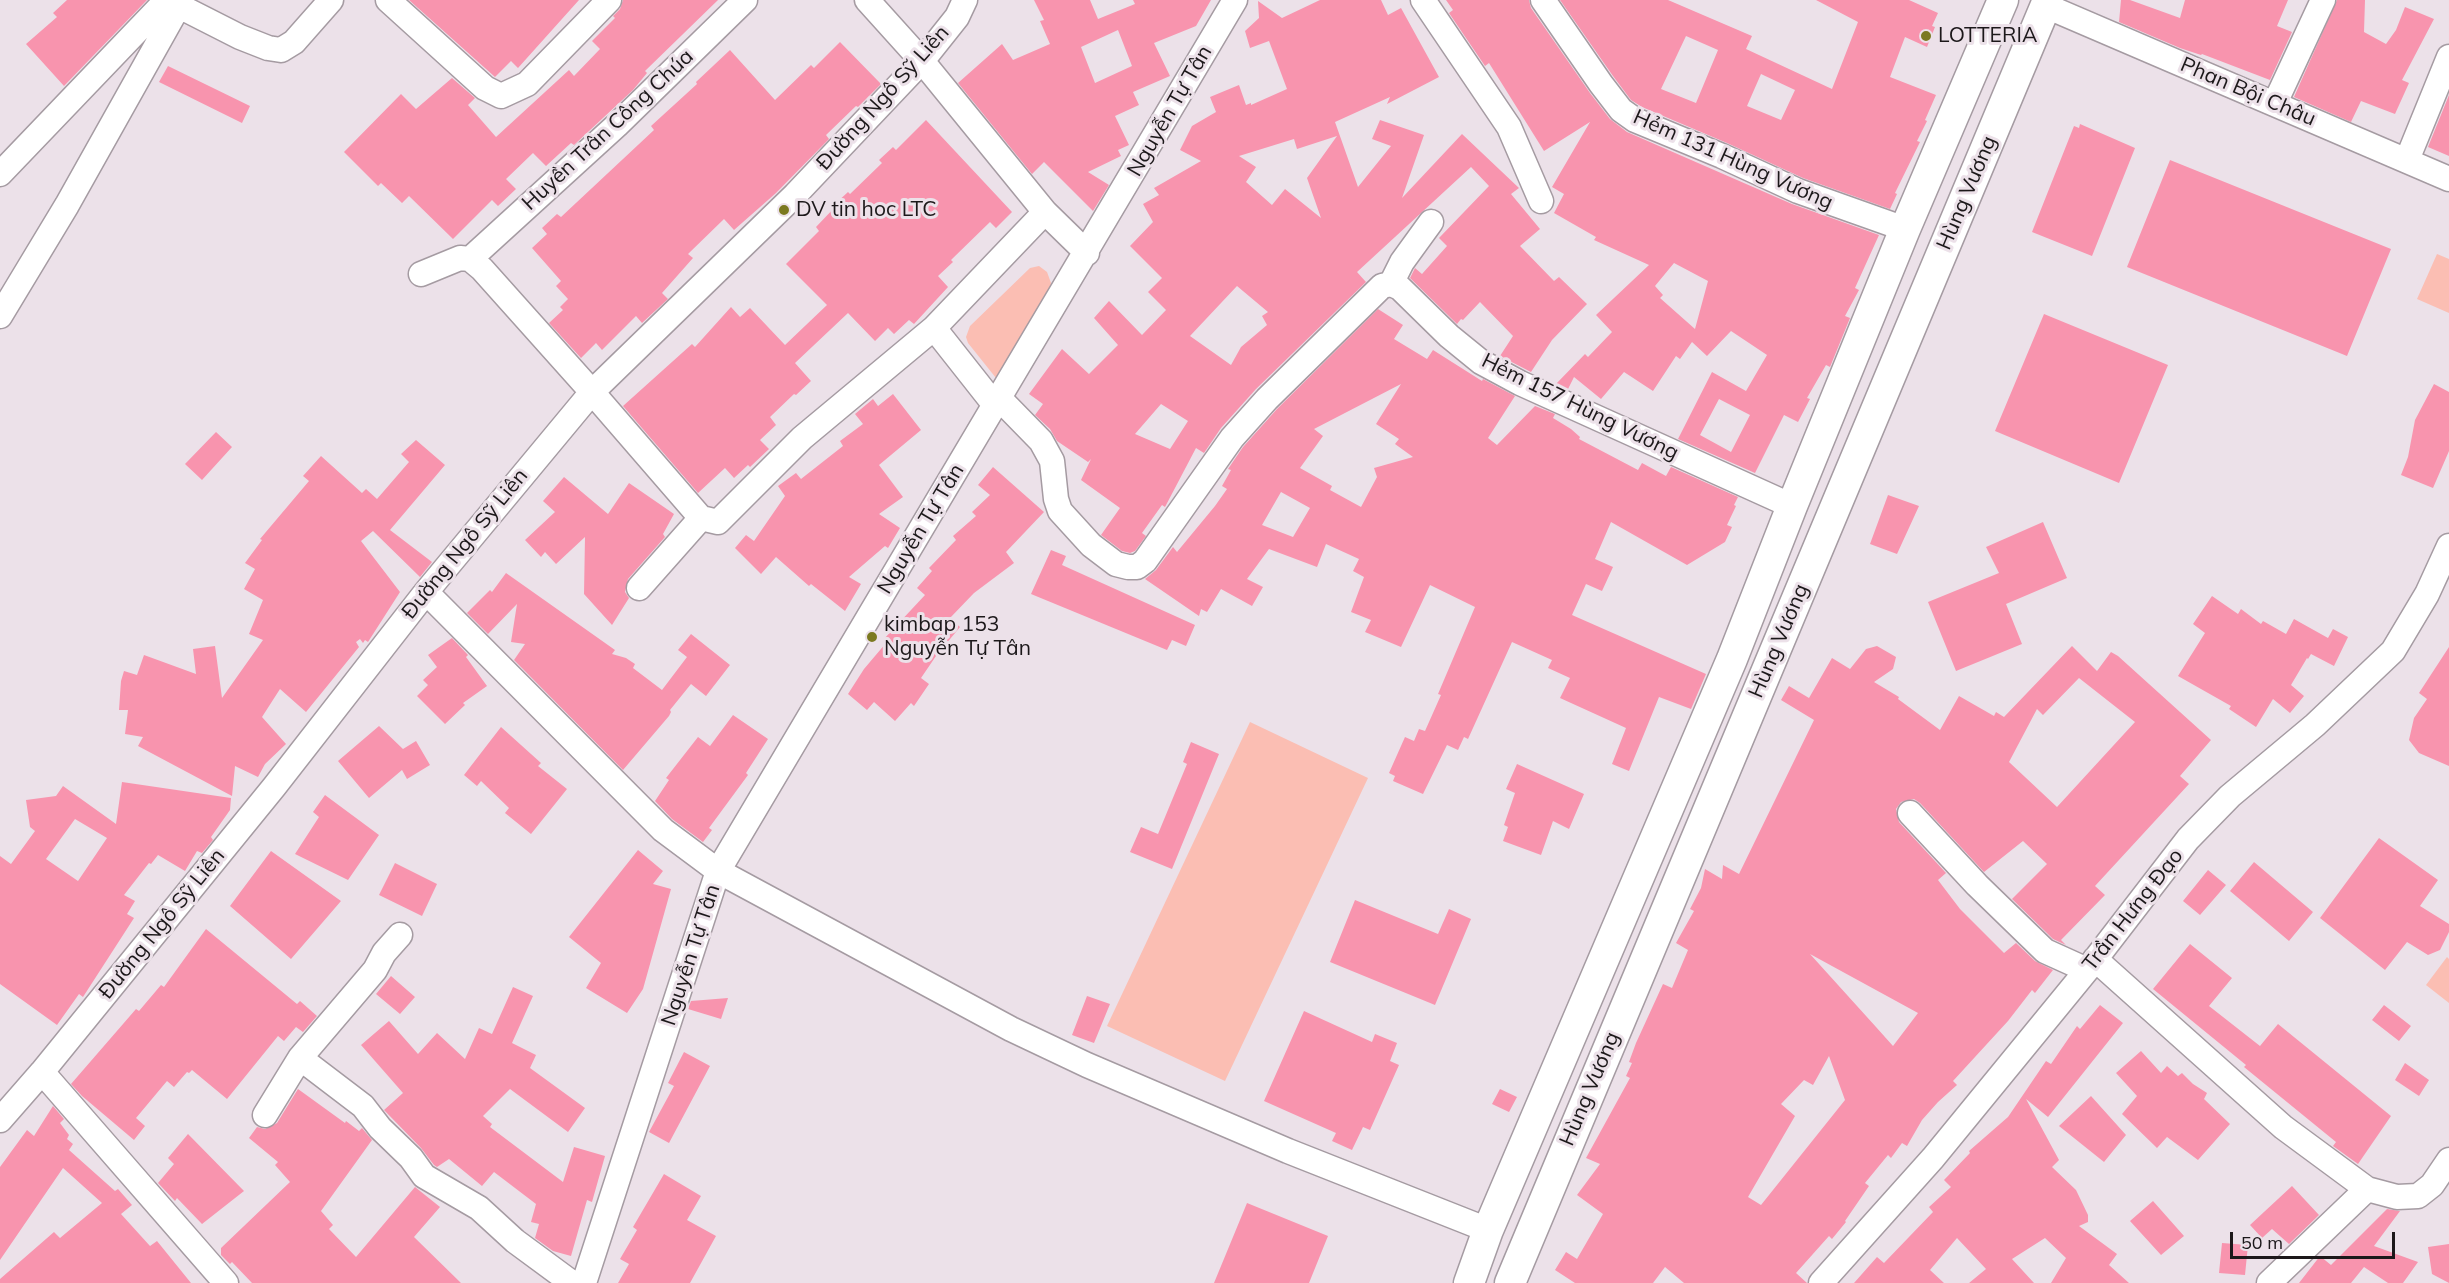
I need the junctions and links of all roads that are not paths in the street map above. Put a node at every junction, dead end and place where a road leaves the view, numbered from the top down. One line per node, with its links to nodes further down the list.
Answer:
1 (331, 0): 12 (street)
2 (388, 0): 3 (street)
3 (609, 0)
4 (745, 0): 25 (street, Huyền Trân Công Chúa)
5 (867, 0): 15 (street)
6 (965, 0): 15 (street, Đường Ngô Sỹ Liên)
7 (1235, 0): 24 (street, Nguyễn Tự Tân)
8 (1423, 0): 20 (street)
9 (1543, 0): 23 (street, Hẻm 131 Hùng Vương)
10 (2003, 0): 23 (main road, Hùng Vương)
11 (2323, 0): 16 (street)
12 (179, 2): 17 (street); 28 (street)
13 (2042, 2): 16 (street, Phan Bội Châu); 36 (main road, Hùng Vương)
14 (2449, 57): 18 (street)
15 (922, 61): 21 (street); 30 (street, Đường Ngô Sỹ Liên)
16 (2275, 103): 18 (street, Phan Bội Châu)
17 (5, 159)
18 (2407, 160): 19 (street, Phan Bội Châu)
19 (2449, 179)
20 (1541, 201)
21 (1045, 212): 24 (street); 29 (street)
22 (1431, 222): 27 (street)
23 (1905, 229): 32 (main road, Hùng Vương)
24 (1087, 252): 31 (street, Nguyễn Tự Tân)
25 (470, 259): 26 (street); 30 (street)
26 (421, 274)
27 (1391, 284): 31 (street); 32 (street, Hẻm 157 Hùng Vương)
28 (0, 316)
29 (933, 328): 31 (street); 33 (street)
30 (592, 392): 33 (street); 38 (street, Đường Ngô Sỹ Liên)
31 (996, 401): 40 (street, Nguyễn Tự Tân)
32 (1792, 506): 34 (main road, Hùng Vương)
33 (701, 519): 37 (street)
34 (1780, 542): 36 (main road); 49 (main road, Hùng Vương)
35 (2449, 546): 42 (street, Trần Hưng Đạo)
36 (1814, 557): 54 (main road, Hùng Vương)
37 (639, 588)
38 (426, 592): 40 (street); 44 (street, Đường Ngô Sỹ Liên)
39 (1910, 813): 42 (street)
40 (718, 871): 49 (street); 52 (street, Nguyễn Tự Tân)
41 (400, 935): 43 (street)
42 (2091, 964): 48 (street); 55 (street, Trần Hưng Đạo)
43 (300, 1058): 45 (street); 51 (street)
44 (42, 1072): 46 (street, Đường Ngô Sỹ Liên); 50 (street)
45 (265, 1115)
46 (0, 1120)
47 (2449, 1160): 48 (street)
48 (2367, 1189): 56 (street)
49 (1488, 1230): 53 (main road, Hùng Vương)
50 (226, 1283)
51 (572, 1283)
52 (584, 1283)
53 (1469, 1283)
54 (1510, 1283)
55 (1821, 1283)
56 (2269, 1283)

